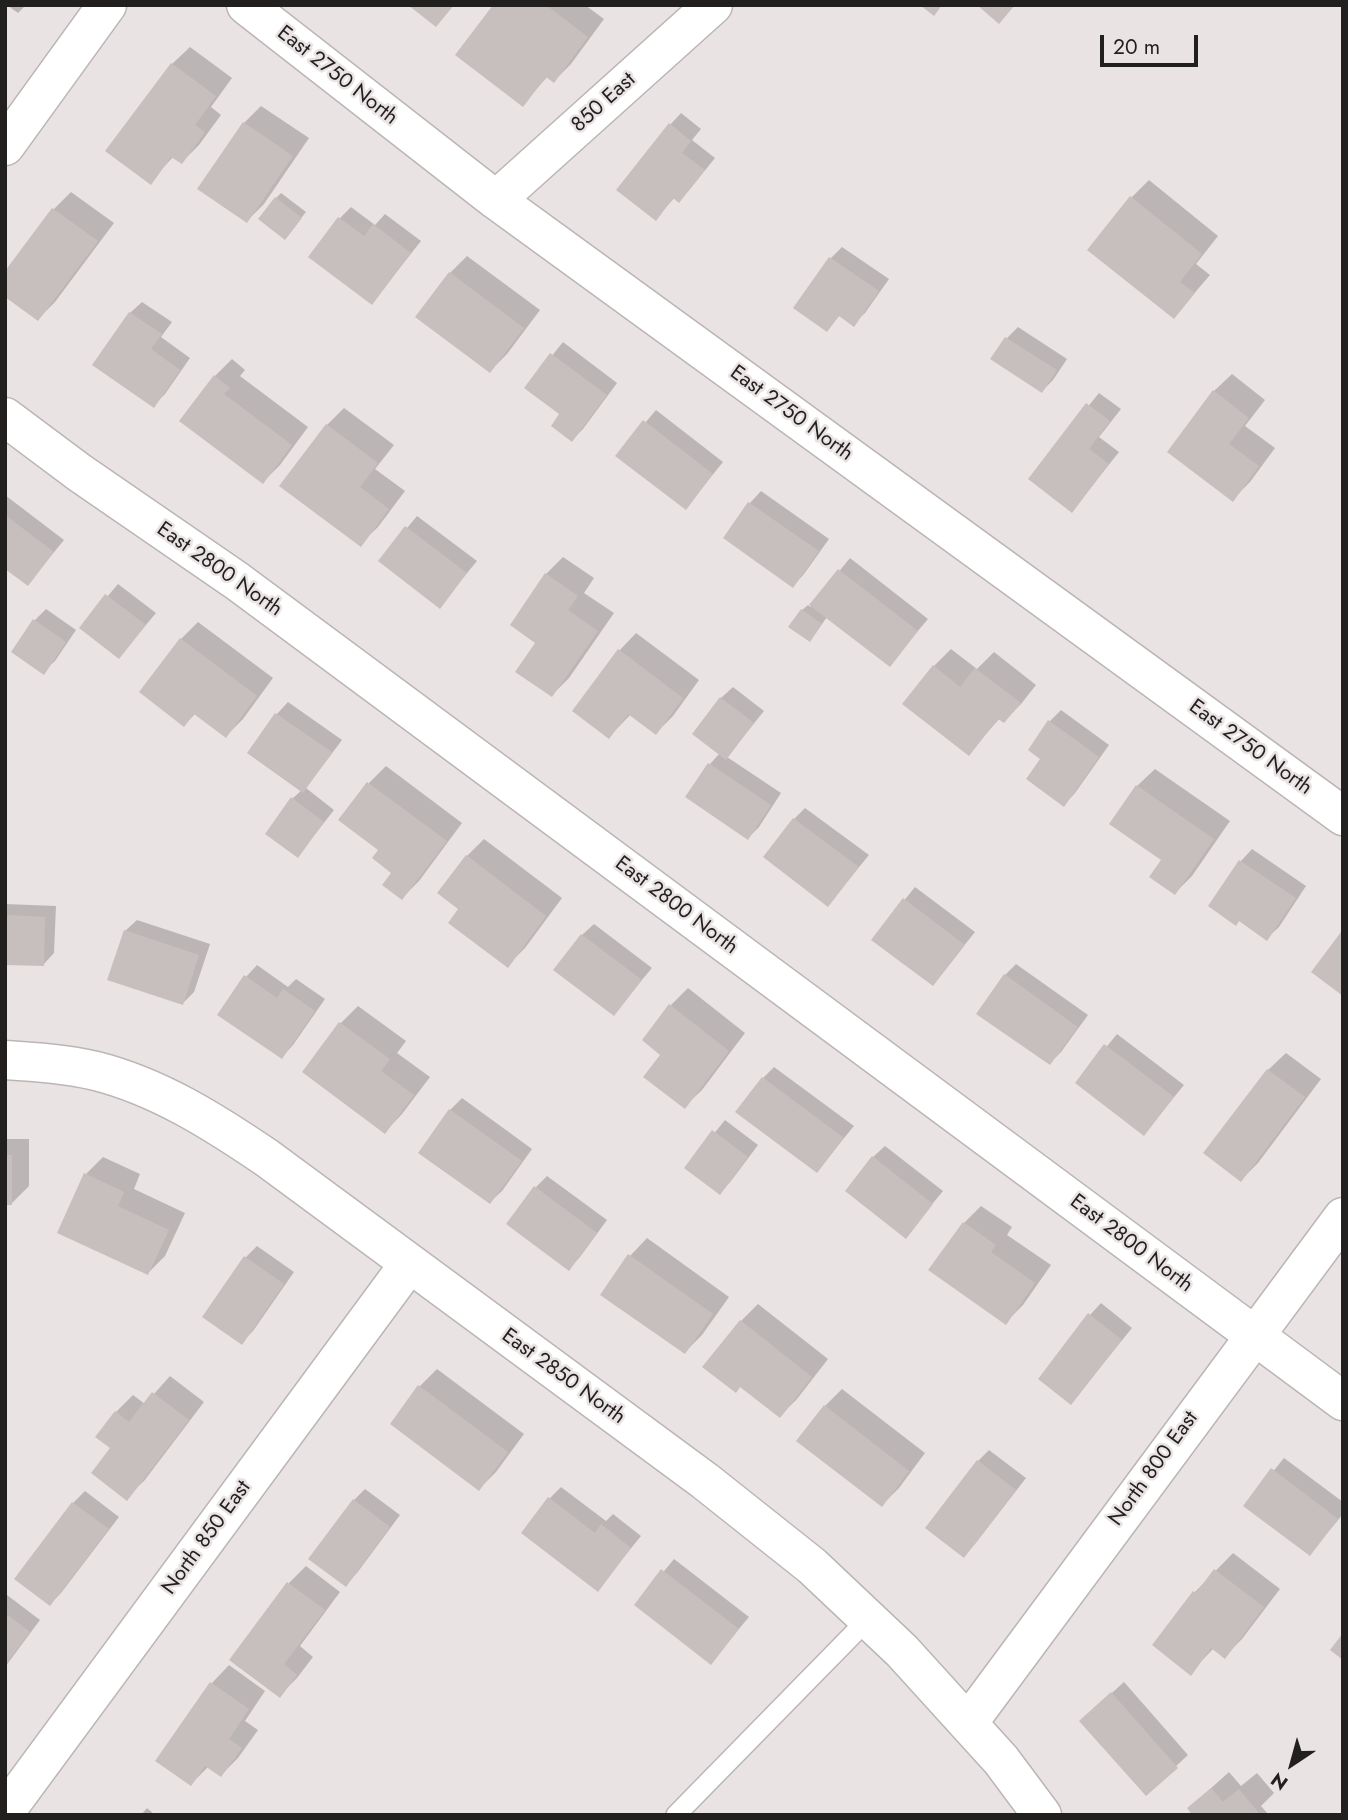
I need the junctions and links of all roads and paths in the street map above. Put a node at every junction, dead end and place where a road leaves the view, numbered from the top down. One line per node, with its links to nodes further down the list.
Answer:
1 (107, 5): 4 (street)
2 (246, 5): 5 (street, East 2750 North)
3 (713, 5): 5 (street, 850 East)
4 (5, 146)
5 (496, 200): 7 (street, East 2750 North)
6 (5, 417): 11 (street, East 2800 North)
7 (1343, 816)
8 (5, 1060): 10 (street, East 2850 North)
9 (1343, 1217): 11 (street, North 800 East)
10 (410, 1264): 13 (street, East 2850 North); 15 (street, North 850 East)
11 (1254, 1335): 12 (street, East 2800 North); 14 (street, North 800 East)
12 (1343, 1401)
13 (869, 1618): 14 (street, East 2850 North); 16 (lane)
14 (968, 1723): 17 (street, East 2850 North)
15 (5, 1812)
16 (676, 1815)
17 (1042, 1815)

